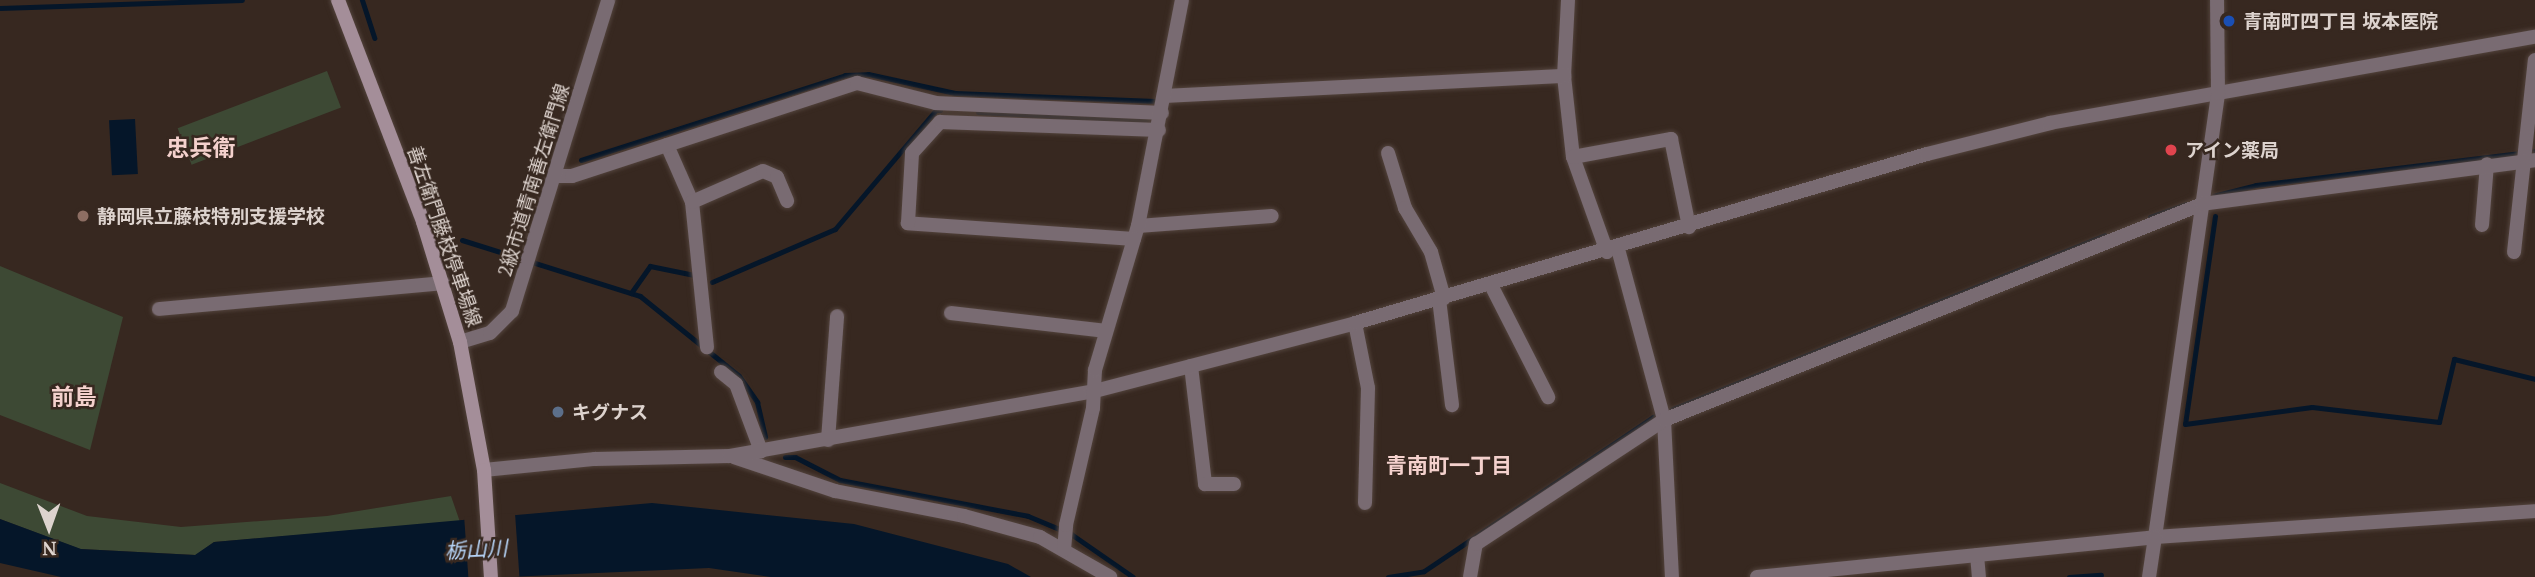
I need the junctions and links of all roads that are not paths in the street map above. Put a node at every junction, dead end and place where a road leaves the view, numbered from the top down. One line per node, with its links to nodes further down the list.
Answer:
1 (608, 0): 18 (street, 2級市道青南善左衛門線)
2 (1182, 0): 10 (street)
3 (1568, 0): 8 (street)
4 (2217, 0): 9 (street)
5 (339, 3): 28 (main road, 善左衛門藤枝停車場線)
6 (2535, 37): 9 (street)
7 (2535, 60): 16 (street)
8 (1564, 76): 10 (street); 15 (street)
9 (2218, 93): 21 (street); 24 (street)
10 (1166, 96): 11 (street)
11 (1162, 113): 12 (street); 13 (street)
12 (1159, 130): 25 (street); 25 (street)
13 (667, 145): 18 (street); 20 (street)
14 (1388, 153): 30 (street)
15 (1573, 157): 24 (street); 26 (street)
16 (2529, 159): 17 (street); 27 (street)
17 (2487, 164): 21 (street); 23 (street)
18 (555, 176): 36 (street, 2級市道青南善左衛門線)
19 (787, 201): 20 (street)
20 (691, 202): 37 (street)
21 (2202, 204): 43 (street); 51 (street)
22 (1272, 216): 25 (street)
23 (2482, 225)
24 (1689, 227): 26 (street)
25 (1136, 233): 35 (street)
26 (1613, 250): 29 (street); 43 (street)
27 (2514, 252)
28 (443, 282): 31 (street); 36 (main road, 善左衛門藤枝停車場線)
29 (1491, 285): 30 (street); 41 (street)
30 (1442, 299): 34 (street); 42 (street)
31 (159, 309)
32 (951, 313): 35 (street)
33 (837, 316): 44 (street)
34 (1355, 323): 38 (street); 49 (street)
35 (1107, 331): 40 (street)
36 (460, 342): 47 (main road, 善左衛門藤枝停車場線)
37 (707, 347)
38 (1191, 366): 40 (street); 48 (street)
39 (721, 372): 45 (street)
40 (1091, 392): 44 (street); 52 (street)
41 (1548, 397)
42 (1452, 405)
43 (1664, 420): 56 (street); 57 (street)
44 (828, 440): 45 (street)
45 (761, 451): 46 (street)
46 (730, 456): 47 (street); 52 (street)
47 (484, 470): 54 (main road, 善左衛門藤枝停車場線)
48 (1234, 484)
49 (1365, 503)
50 (2535, 511): 51 (street)
51 (2155, 537): 53 (street); 60 (street)
52 (1064, 550): 55 (street)
53 (1977, 555): 58 (street); 59 (street)
54 (491, 577)
55 (1110, 577)
56 (1470, 577)
57 (1672, 577)
58 (1757, 577)
59 (1979, 577)
60 (2149, 577)

